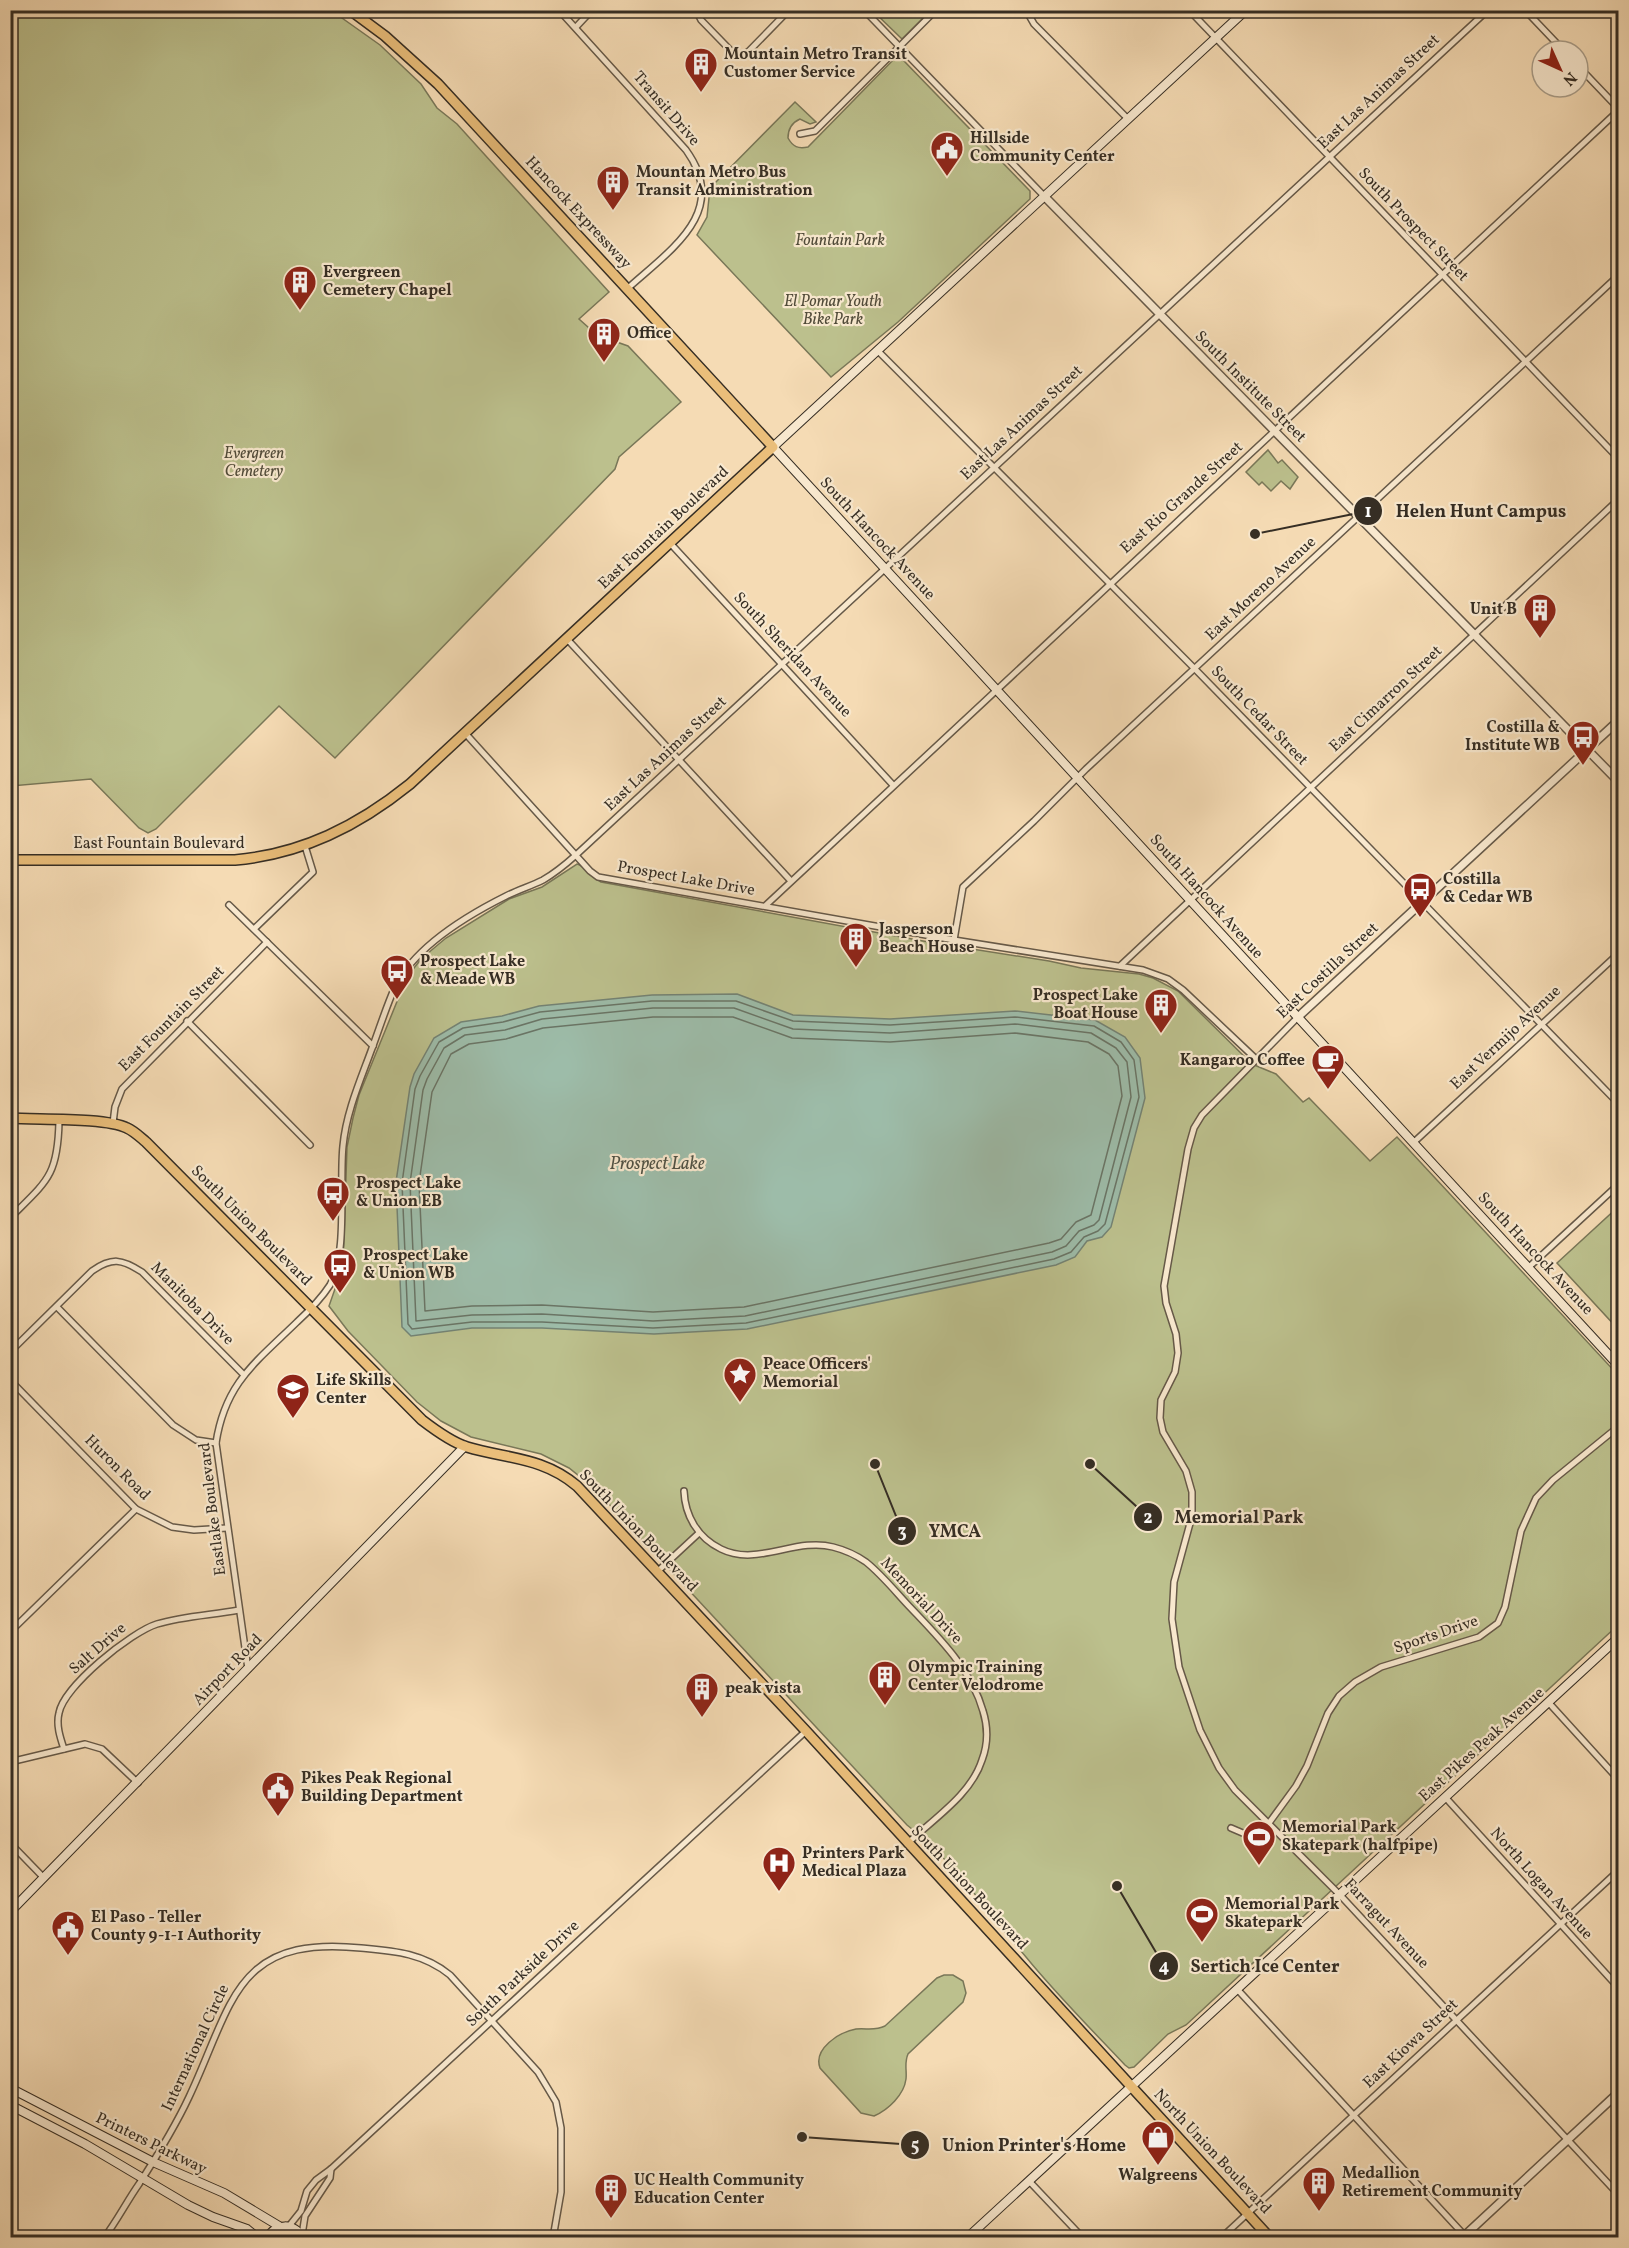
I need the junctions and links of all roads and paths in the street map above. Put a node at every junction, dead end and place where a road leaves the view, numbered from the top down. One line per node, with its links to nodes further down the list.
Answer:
1 (350, 10): 25 (main road, Hancock Expressway)
2 (559, 10): 13 (street, Transit Drive)
3 (592, 10): 13 (street)
4 (696, 10): 5 (street)
5 (789, 10)
6 (864, 10): 16 (street, South Institute Street)
7 (936, 10): 16 (street)
8 (1026, 10): 19 (street)
9 (1189, 10): 14 (street, South Prospect Street)
10 (1246, 10): 14 (main road, East Fountain Boulevard)
11 (1488, 10): 21 (street, East Las Animas Street)
12 (1525, 10): 15 (street)
13 (576, 27): 25 (street, Transit Drive)
14 (1216, 38): 19 (main road, East Fountain Boulevard); 21 (street, South Prospect Street)
15 (1553, 39)
16 (900, 47): 20 (street); 22 (street, South Institute Street)
17 (1590, 79): 18 (street)
18 (1618, 109): 23 (street, East Rio Grande Street)
19 (1128, 119): 22 (main road, East Fountain Boulevard)
20 (800, 134)
21 (1329, 157): 23 (street, South Prospect Street); 26 (street, East Las Animas Street)
22 (1045, 197): 26 (street, South Institute Street); 27 (main road, East Fountain Boulevard)
23 (1443, 276): 28 (street, South Prospect Street); 29 (street, East Rio Grande Street)
24 (1618, 276): 28 (street, East Moreno Avenue)
25 (627, 289): 30 (main road, Hancock Expressway)
26 (1159, 314): 29 (street, South Institute Street); 32 (street, East Las Animas Street)
27 (878, 350): 30 (main road, East Fountain Boulevard); 32 (street, South Cedar Street)
28 (1526, 362): 31 (street, South Prospect Street); 34 (street, East Moreno Avenue)
29 (1275, 432): 34 (street, South Institute Street); 37 (street, East Rio Grande Street)
30 (773, 447): 35 (main road, East Fountain Boulevard); 36 (main road, South Hancock Avenue)
31 (1618, 458)
32 (994, 467): 36 (street, East Las Animas Street); 37 (street, South Cedar Street)
33 (1618, 500): 38 (street, East Cimarron Street)
34 (1359, 516): 38 (street, South Institute Street); 41 (street, East Moreno Avenue)
35 (670, 543): 39 (main road, East Fountain Boulevard); 40 (street, South Sheridan Avenue)
36 (885, 568): 40 (street, East Las Animas Street); 42 (main road, South Hancock Avenue)
37 (1110, 583): 41 (street, South Cedar Street); 42 (street, East Rio Grande Street)
38 (1475, 634): 45 (street, South Institute Street); 50 (street, East Cimarron Street)
39 (567, 639): 44 (main road, East Fountain Boulevard); 46 (street)
40 (782, 664): 46 (street, East Las Animas Street); 49 (street, South Sheridan Avenue)
41 (1194, 668): 47 (street, East Moreno Avenue); 50 (street, South Cedar Street)
42 (996, 688): 47 (main road, South Hancock Avenue); 49 (street, East Rio Grande Street)
43 (1618, 720): 45 (street, East Costilla Street)
44 (465, 733): 51 (main road, East Fountain Boulevard); 52 (street, Prospect Lake Drive)
45 (1587, 749): 48 (street, South Institute Street); 56 (street, East Costilla Street)
46 (679, 761): 52 (street, East Las Animas Street); 54 (street)
47 (1078, 776): 55 (main road, South Hancock Avenue); 60 (street, East Moreno Avenue)
48 (1618, 781)
49 (893, 785): 54 (street, East Rio Grande Street)
50 (1311, 788): 55 (street, East Cimarron Street); 56 (street, South Cedar Street)
51 (305, 846): 53 (main road, East Fountain Boulevard); 59 (street)
52 (576, 855): 58 (street, Prospect Lake Drive); 67 (street)
53 (10, 860)
54 (791, 881): 58 (street, East Rio Grande Street)
55 (1190, 900): 63 (street, East Cimarron Street); 64 (main road, South Hancock Avenue)
56 (1422, 902): 64 (street, East Costilla Street); 66 (street, South Cedar Street)
57 (230, 905): 59 (street)
58 (765, 906): 60 (street, Prospect Lake Drive)
59 (254, 929): 61 (street)
60 (954, 940): 63 (street, Prospect Lake Drive)
61 (267, 942): 65 (street, East Fountain Street); 67 (street)
62 (1618, 954): 66 (street, East Vermijo Avenue)
63 (1120, 966): 68 (street, Prospect Lake Drive)
64 (1298, 1017): 68 (street, East Costilla Street); 73 (main road, South Hancock Avenue)
65 (188, 1022): 72 (street, East Fountain Street); 74 (street)
66 (1542, 1024): 69 (street, South Cedar Street); 73 (street, East Vermijo Avenue)
67 (373, 1046): 80 (street)
68 (1256, 1059): 78 (street, East Costilla Street)
69 (1618, 1103)
70 (10, 1118): 71 (main road, South Union Boulevard)
71 (59, 1121): 72 (main road, South Union Boulevard); 76 (street)
72 (113, 1124): 80 (main road, South Union Boulevard)
73 (1413, 1143): 77 (main road, South Hancock Avenue)
74 (310, 1145)
75 (1618, 1185): 77 (street)
76 (10, 1218)
77 (1529, 1267): 82 (main road, South Hancock Avenue)
78 (1166, 1303): 104 (street, Farragut Avenue)
79 (57, 1307): 81 (street, Manitoba Drive); 83 (street, Manitoba Drive); 86 (street)
80 (311, 1308): 83 (street, Eastlake Boulevard); 87 (main road, South Union Boulevard)
81 (10, 1352)
82 (1618, 1365)
83 (243, 1374): 86 (street, Eastlake Boulevard)
84 (10, 1380): 89 (street, Huron Road)
85 (1618, 1427): 104 (street, Sports Drive)
86 (216, 1443): 90 (street, Eastlake Boulevard)
87 (465, 1446): 92 (main road, South Union Boulevard); 96 (main road, Airport Road)
88 (684, 1491): 91 (street)
89 (136, 1509): 90 (street, Huron Road); 94 (street)
90 (227, 1528): 93 (street, Eastlake Boulevard)
91 (699, 1533): 92 (street); 107 (street, Memorial Drive)
92 (658, 1571): 98 (main road, South Union Boulevard)
93 (239, 1610): 96 (street, Eastlake Boulevard); 99 (street, Salt Drive)
94 (10, 1632)
95 (1618, 1638): 97 (main road, East Pikes Peak Avenue)
96 (248, 1669): 102 (main road, Airport Road)
97 (1549, 1703): 101 (street); 103 (main road, East Pikes Peak Avenue)
98 (806, 1731): 107 (main road, South Union Boulevard); 116 (street, South Parkside Drive)
99 (64, 1749): 100 (street); 102 (street)
100 (10, 1762)
101 (1618, 1779)
102 (138, 1783): 109 (main road, Airport Road)
103 (1445, 1797): 110 (main road, East Pikes Peak Avenue); 112 (street, North Logan Avenue)
104 (1269, 1823): 105 (street); 110 (street, Farragut Avenue)
105 (1231, 1828)
106 (10, 1843): 109 (street)
107 (907, 1844): 117 (main road, South Union Boulevard)
108 (1618, 1871): 112 (street, East Kiowa Street)
109 (44, 1878): 111 (main road, Airport Road)
110 (1340, 1895): 114 (main road, East Pikes Peak Avenue); 115 (street, Farragut Avenue)
111 (10, 1912)
112 (1560, 1924): 113 (street, North Logan Avenue); 115 (street, East Kiowa Street)
113 (1618, 1987)
114 (1237, 1989): 117 (main road, East Pikes Peak Avenue); 121 (street)
115 (1458, 2020): 121 (street, East Kiowa Street); 122 (street, Farragut Avenue)
116 (492, 2021): 123 (street, International Circle); 124 (street, South Parkside Drive); 136 (street, International Circle)
117 (1131, 2087): 126 (main road, East Pikes Peak Avenue); 128 (main road, North Union Boulevard)
118 (10, 2088): 123 (main road, Printers Parkway)
119 (1618, 2093): 122 (street)
120 (10, 2105): 125 (main road, Printers Parkway)
121 (1354, 2115): 128 (street, East Kiowa Street); 132 (street)
122 (1568, 2140): 127 (street, Farragut Avenue); 132 (street)
123 (153, 2162): 125 (street, International Circle); 129 (main road, Printers Parkway)
124 (331, 2169): 130 (street, South Parkside Drive); 131 (street)
125 (143, 2177): 133 (street, International Circle); 134 (main road, Printers Parkway)
126 (1029, 2181): 137 (main road, East Pikes Peak Avenue); 138 (street)
127 (1618, 2194)
128 (1248, 2213): 139 (street, East Kiowa Street); 140 (main road, North Union Boulevard)
129 (279, 2226): 130 (main road); 135 (main road)
130 (288, 2226): 131 (main road)
131 (302, 2236)
132 (1465, 2237)
133 (104, 2238)
134 (258, 2238)
135 (267, 2238)
136 (553, 2238)
137 (967, 2238)
138 (1083, 2238)
139 (1221, 2238)
140 (1270, 2238)

